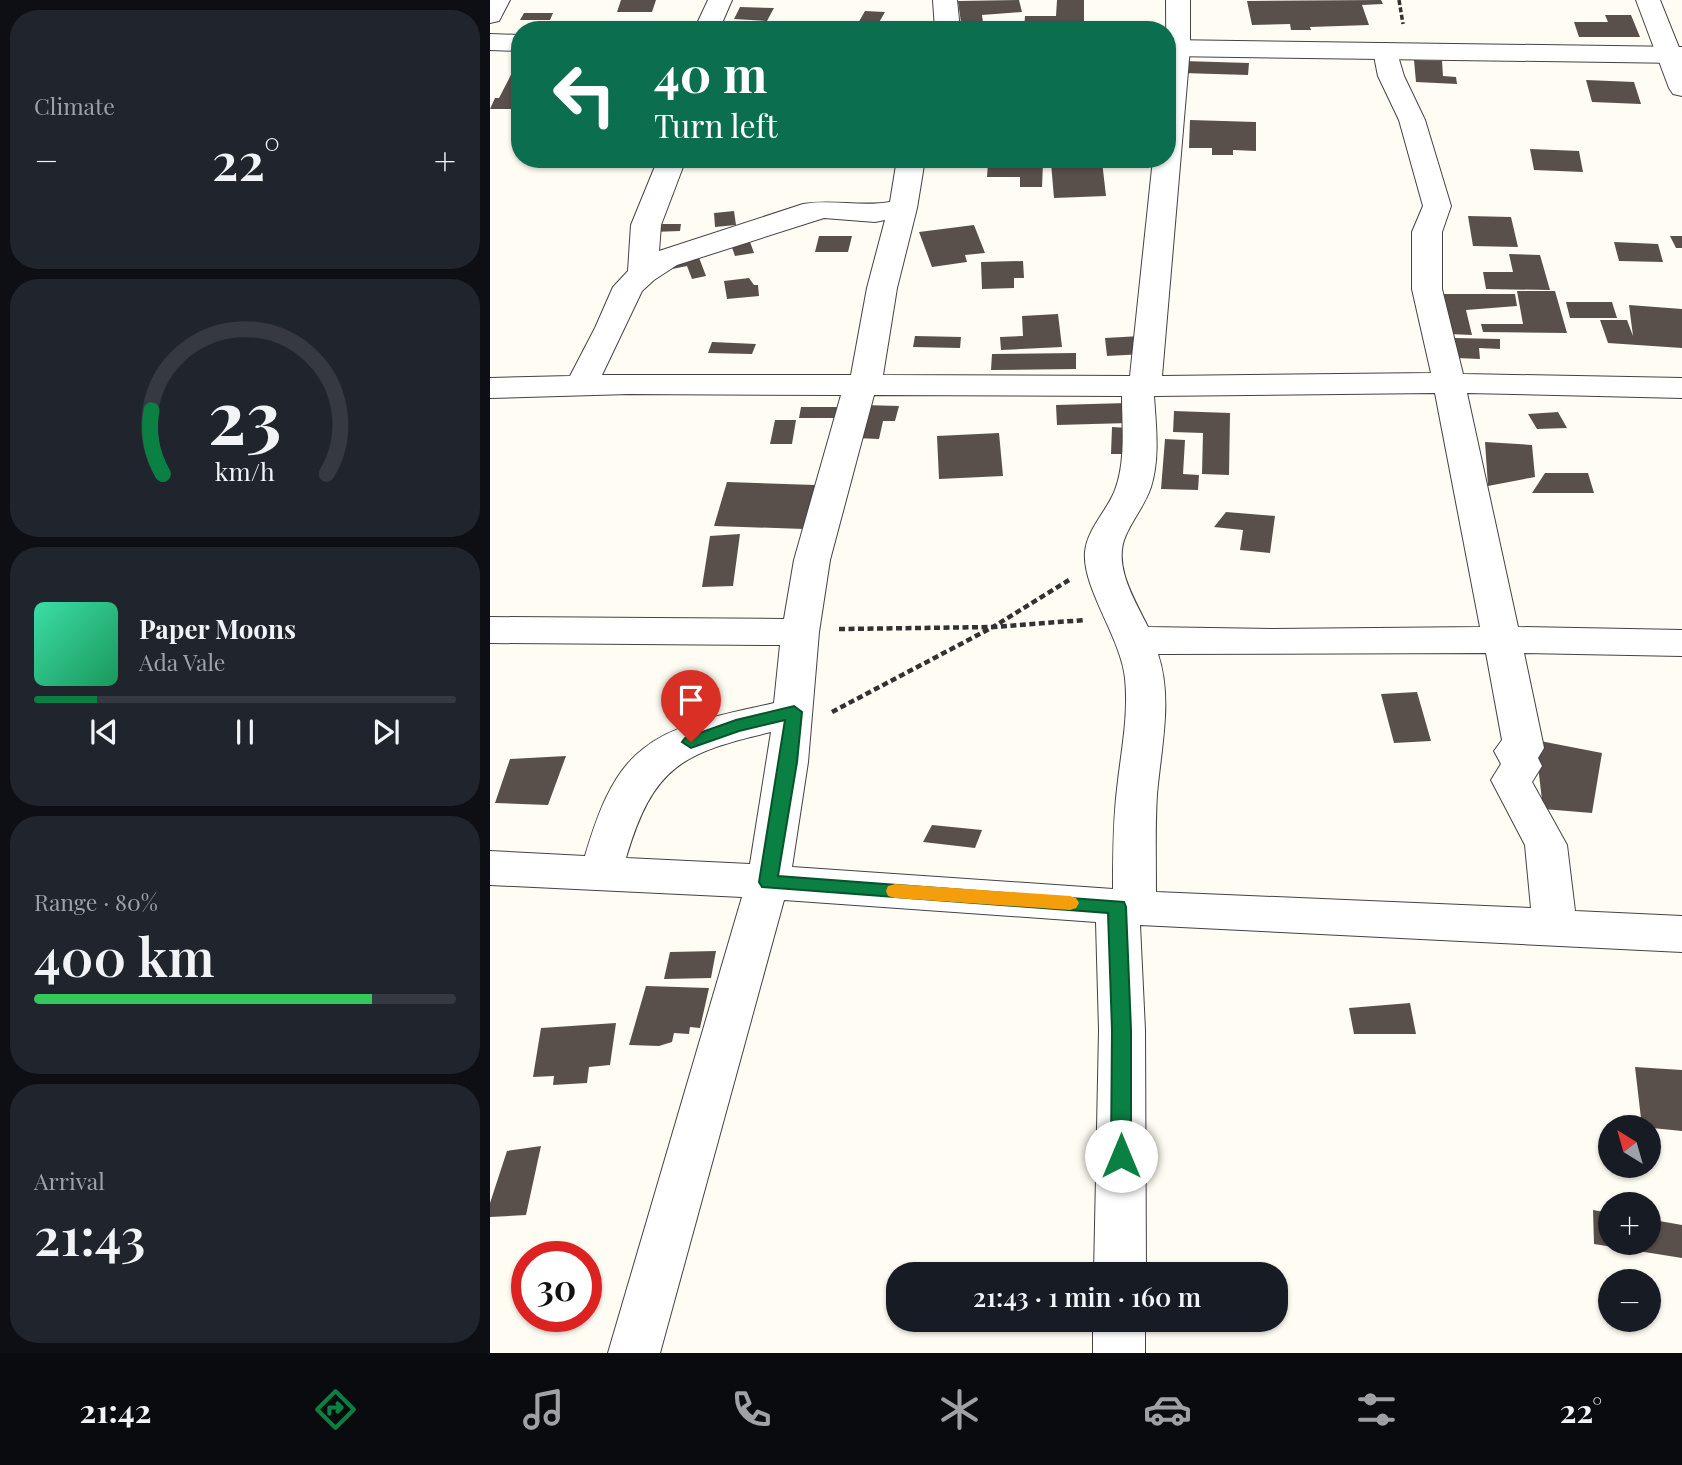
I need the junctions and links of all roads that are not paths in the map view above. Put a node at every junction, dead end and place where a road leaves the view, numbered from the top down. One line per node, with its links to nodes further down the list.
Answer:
1 (498, 0): 6 (street)
2 (720, 0): 7 (street)
3 (945, 0): 8 (street)
4 (1178, 0): 9 (street)
5 (1648, 0): 14 (street)
6 (490, 16)
7 (709, 21)
8 (947, 21)
9 (1175, 21)
10 (490, 42): 11 (street)
11 (511, 43)
12 (1176, 48): 13 (street)
13 (1386, 51): 14 (street); 21 (street)
14 (1676, 55): 15 (street)
15 (1682, 88)
16 (668, 168): 20 (street)
17 (910, 168): 19 (street)
18 (1166, 168): 23 (street)
19 (903, 208): 20 (street); 24 (street)
20 (643, 274): 22 (street)
21 (1448, 383): 23 (street); 26 (street); 30 (street)
22 (581, 385): 24 (street); 25 (street)
23 (1141, 385): 24 (street); 29 (street)
24 (862, 386): 28 (street)
25 (490, 388)
26 (1682, 388)
27 (490, 630): 28 (street)
28 (800, 632): 32 (street)
29 (1135, 640): 30 (street); 36 (street)
30 (1501, 640): 31 (street); 37 (street)
31 (1682, 643)
32 (794, 712): 34 (street); 35 (street)
33 (490, 868): 34 (street)
34 (601, 874): 35 (street)
35 (768, 882): 36 (street); 41 (street)
36 (1126, 907): 37 (street); 39 (street)
37 (1555, 928): 38 (street)
38 (1682, 934)
39 (1120, 1262)
40 (1119, 1332): 42 (street)
41 (634, 1353)
42 (1119, 1353)

